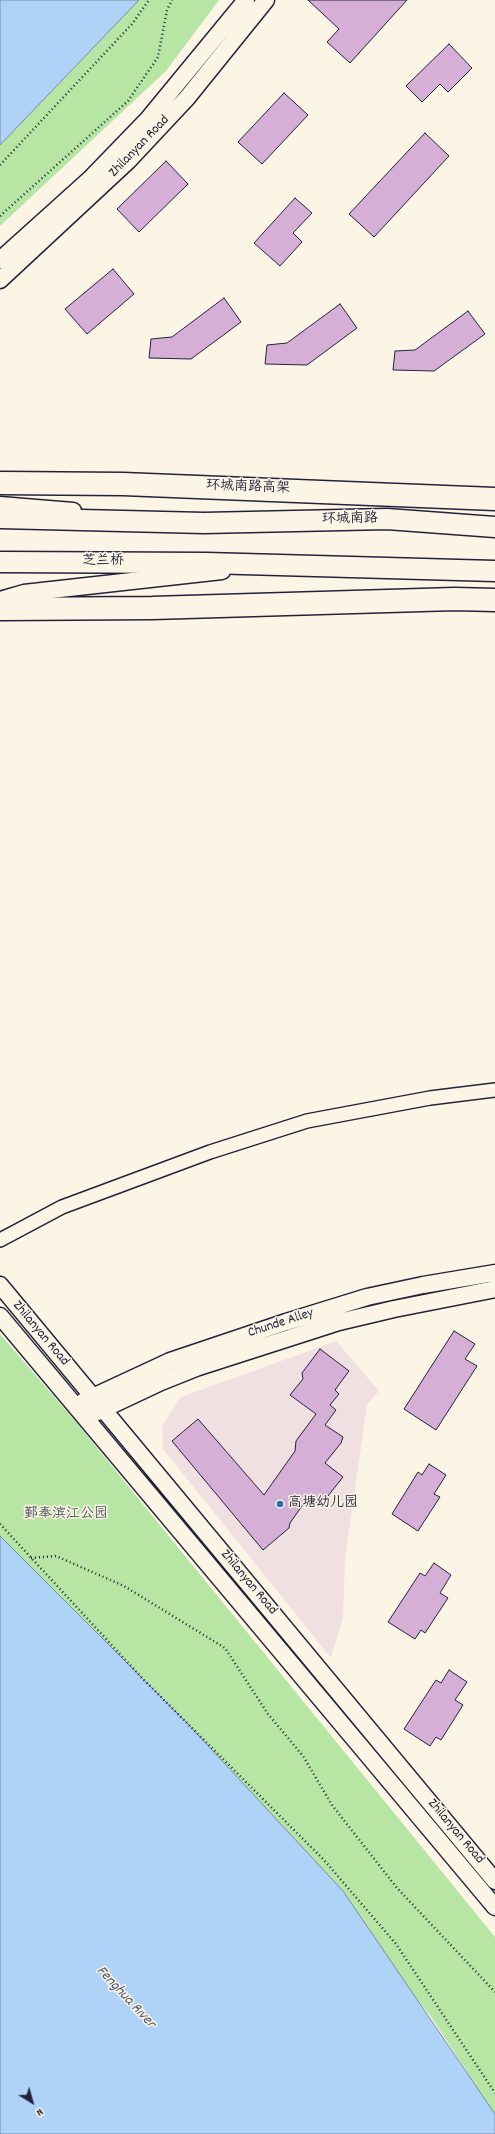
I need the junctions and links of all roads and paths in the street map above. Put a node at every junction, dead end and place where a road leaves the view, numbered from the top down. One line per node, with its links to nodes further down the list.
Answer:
1 (149, 0): 5 (path)
2 (172, 0): 6 (path)
3 (246, 0): 7 (street, Zhilanyan Road)
4 (266, 0): 8 (street, Zhilanyan Road)
5 (0, 165)
6 (0, 216)
7 (0, 260)
8 (0, 280)
9 (0, 483): 10 (highway, 环城南路高架)
10 (495, 499)
11 (0, 505): 13 (street)
12 (0, 518): 13 (main road)
13 (204, 522): 14 (main road, 环城南路)
14 (495, 527)
15 (0, 562): 16 (main road, 芝兰桥)
16 (277, 564): 17 (main road); 18 (street)
17 (495, 571)
18 (0, 600)
19 (495, 600): 20 (highway)
20 (0, 609)
21 (495, 1090): 22 (street)
22 (0, 1240)
23 (495, 1274): 27 (street, Chunde Alley)
24 (0, 1285): 27 (street, Zhilanyan Road)
25 (495, 1289): 27 (street, Chunde Alley)
26 (0, 1316): 28 (street, Zhilanyan Road)
27 (98, 1403): 28 (street, Chunde Alley); 31 (street, Zhilanyan Road)
28 (81, 1411): 32 (street, Zhilanyan Road)
29 (0, 1524): 30 (path)
30 (31, 1558): 33 (path); 34 (path)
31 (495, 1881)
32 (495, 1907)
33 (495, 1992)
34 (495, 2093)

